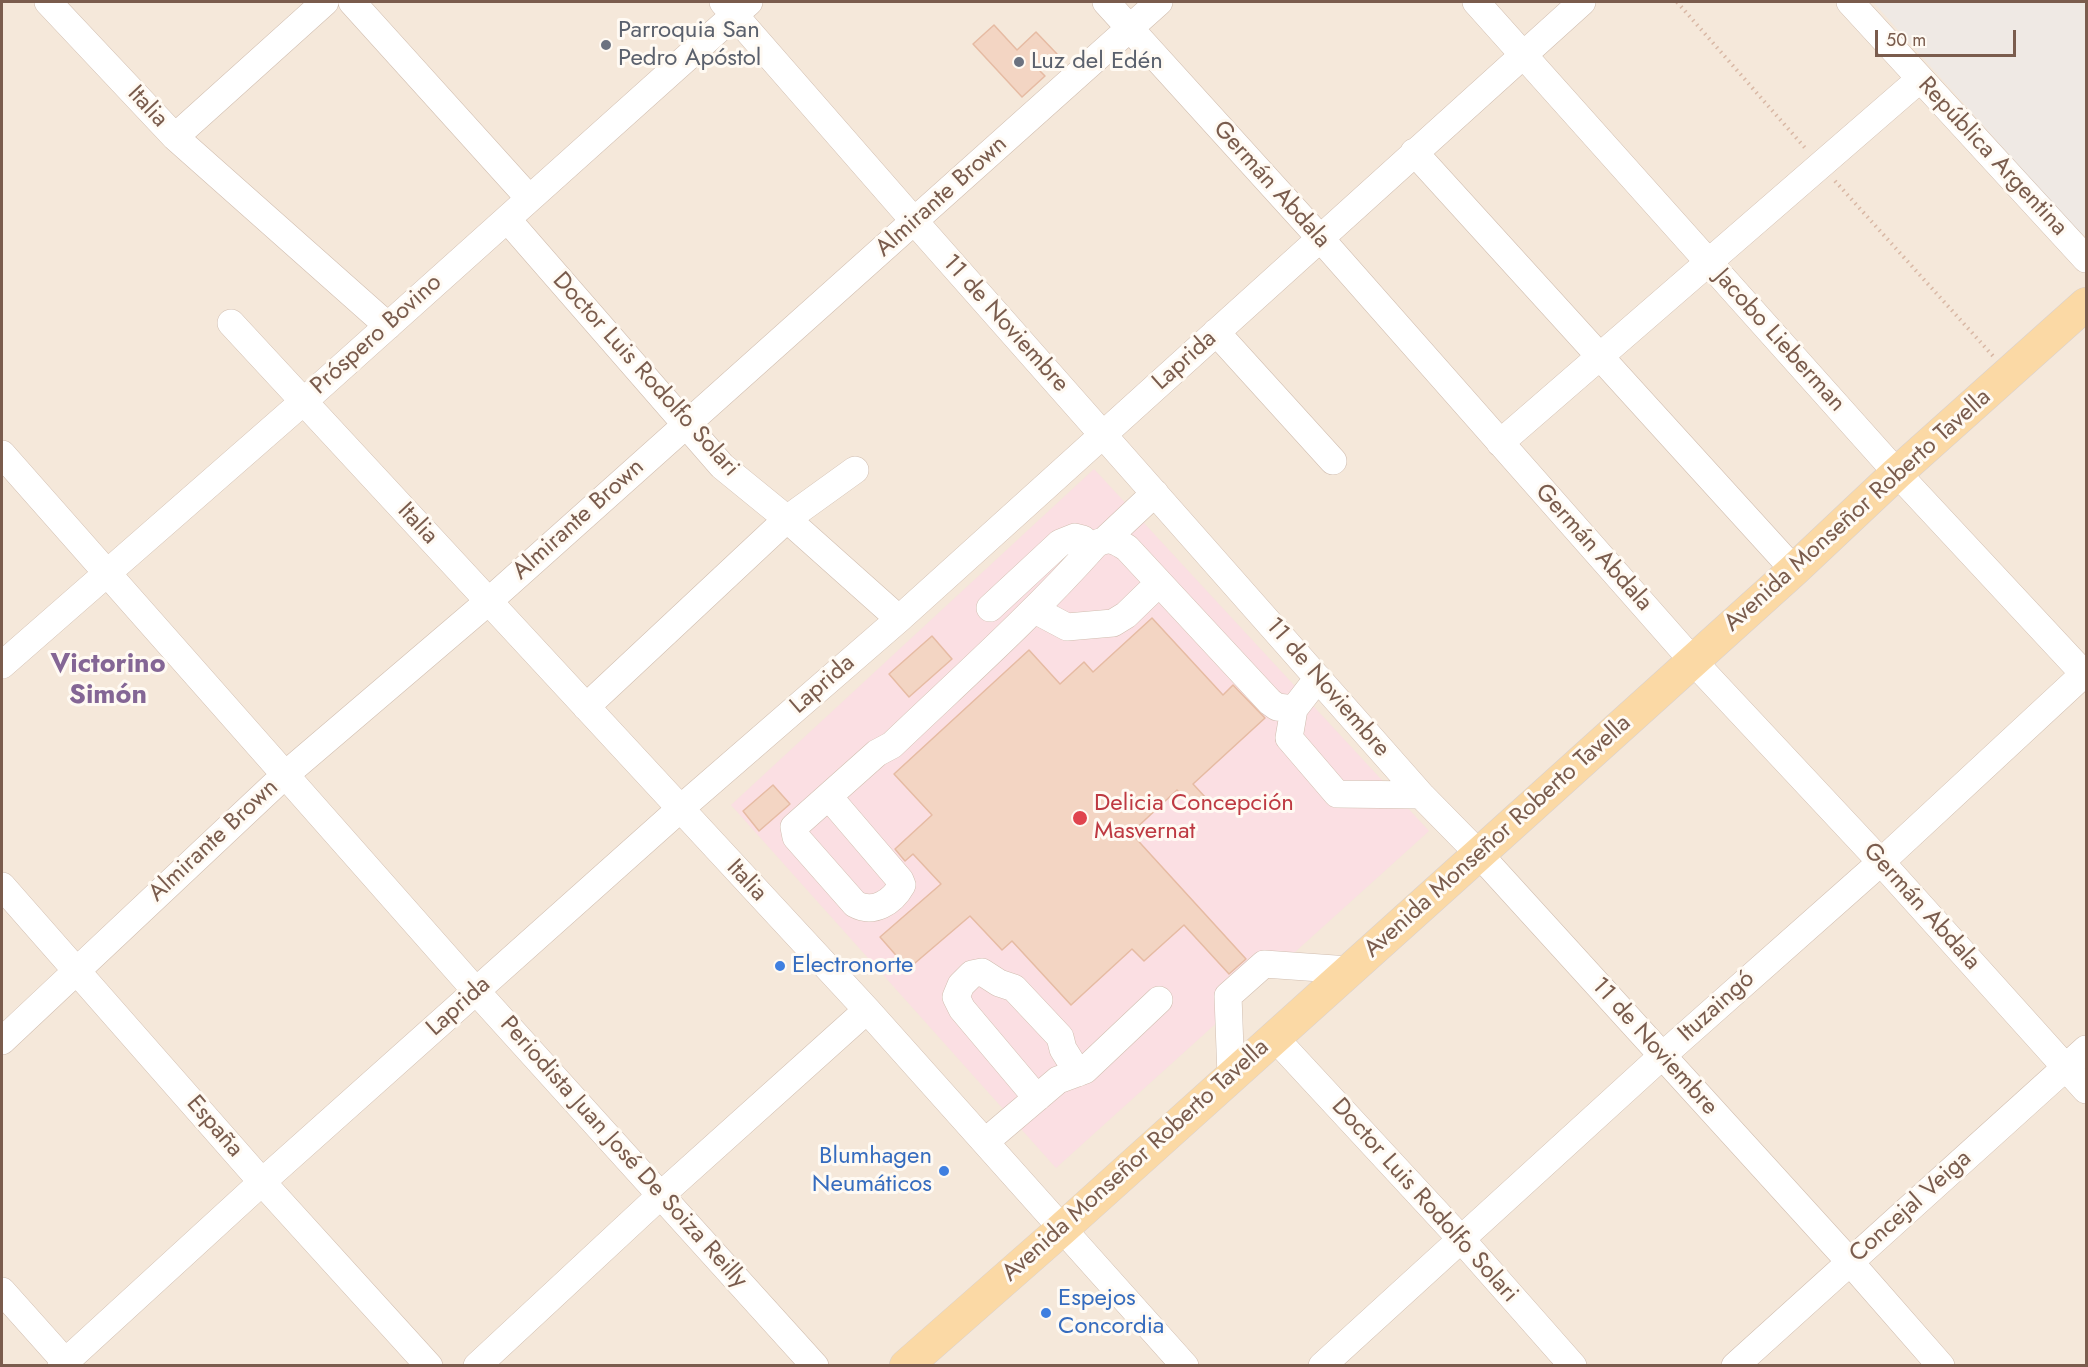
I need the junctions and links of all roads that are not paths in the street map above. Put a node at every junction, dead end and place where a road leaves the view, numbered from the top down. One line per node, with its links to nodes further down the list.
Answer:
1 (48, 2): 13 (street, Italia)
2 (325, 2): 13 (street)
3 (352, 2): 15 (street)
4 (1106, 2): 10 (street, Germán Abdala)
5 (1159, 2): 10 (street, Almirante Brown)
6 (1476, 2): 11 (street, Jacobo Lieberman)
7 (1582, 2): 11 (street, Laprida)
8 (1850, 2): 12 (street, República Argentina)
9 (735, 6): 15 (street, Próspero Bovino); 17 (street, 11 de Noviembre)
10 (1130, 28): 17 (street, Almirante Brown); 18 (street, Germán Abdala)
11 (1523, 54): 14 (street, Laprida); 20 (street, Jacobo Lieberman)
12 (1920, 80): 19 (street, República Argentina); 20 (street)
13 (175, 137): 23 (street, Italia)
14 (1414, 152): 18 (street, Laprida); 25 (street)
15 (529, 198): 16 (street, Próspero Bovino)
16 (507, 219): 23 (street, Próspero Bovino); 27 (street, Doctor Luis Rodolfo Solari)
17 (915, 222): 27 (street, Almirante Brown); 28 (street, 11 de Noviembre)
18 (1320, 238): 24 (street, Laprida); 29 (street, Germán Abdala)
19 (2086, 259)
20 (1708, 263): 25 (street); 33 (street, Jacobo Lieberman)
21 (2086, 304): 33 (main road, Avenida Monseñor Roberto Tavella)
22 (231, 323): 26 (street, Italia)
23 (388, 326): 26 (street, Próspero Bovino)
24 (1216, 332): 28 (street, Laprida); 31 (street)
25 (1601, 356): 29 (street); 37 (street)
26 (304, 401): 38 (street, Próspero Bovino); 40 (street, Italia)
27 (685, 424): 35 (street, Doctor Luis Rodolfo Solari); 40 (street, Almirante Brown)
28 (1103, 434): 34 (street, 11 de Noviembre); 43 (street, Laprida)
29 (1500, 443): 44 (street, Germán Abdala)
30 (2, 454): 38 (street, Periodista Juan José De Soiza Reilly)
31 (1333, 461)
32 (855, 470): 35 (street)
33 (1897, 473): 37 (main road, Avenida Monseñor Roberto Tavella); 46 (street, Jacobo Lieberman)
34 (1155, 492): 36 (street); 47 (street, 11 de Noviembre)
35 (787, 519): 43 (street, Doctor Luis Rodolfo Solari); 48 (street)
36 (1099, 544): 39 (street); 41 (street); 42 (street)
37 (1794, 570): 44 (main road, Avenida Monseñor Roberto Tavella)
38 (107, 574): 45 (street, Próspero Bovino); 50 (street, Periodista Juan José De Soiza Reilly)
39 (1159, 583): 42 (street); 49 (street)
40 (489, 601): 48 (street, Italia); 50 (street, Almirante Brown)
41 (990, 608)
42 (1035, 610): 52 (street)
43 (899, 619): 53 (street, Laprida)
44 (1693, 661): 54 (main road, Avenida Monseñor Roberto Tavella); 55 (street, Germán Abdala)
45 (2, 665)
46 (2086, 674): 55 (street, Ituzaingó)
47 (1318, 678): 49 (street); 51 (street, 11 de Noviembre)
48 (586, 707): 53 (street, Italia)
49 (1294, 709): 51 (street)
50 (285, 775): 57 (street, Almirante Brown); 59 (street, Periodista Juan José De Soiza Reilly)
51 (1421, 795): 54 (street, 11 de Noviembre)
52 (829, 796)
53 (680, 809): 59 (street, Laprida); 61 (street, Italia)
54 (1479, 854): 58 (main road, Avenida Monseñor Roberto Tavella); 65 (street, 11 de Noviembre)
55 (1881, 862): 65 (street, Ituzaingó); 66 (street, Germán Abdala)
56 (2, 886): 57 (street, España)
57 (77, 969): 63 (street, Almirante Brown); 72 (street, España)
58 (1350, 969): 62 (main road, Avenida Monseñor Roberto Tavella); 68 (street)
59 (476, 991): 72 (street, Laprida); 73 (street, Periodista Juan José De Soiza Reilly)
60 (1159, 1000): 67 (street)
61 (867, 1010): 71 (street, Italia); 73 (street)
62 (1274, 1037): 68 (main road, Avenida Monseñor Roberto Tavella); 75 (street, Doctor Luis Rodolfo Solari)
63 (2, 1041)
64 (2086, 1049): 66 (street, Concejal Veiga)
65 (1662, 1056): 75 (street, Ituzaingó); 76 (street, 11 de Noviembre)
66 (2066, 1067): 69 (street, Germán Abdala); 76 (street, Concejal Veiga)
67 (1078, 1073): 70 (street); 70 (street)
68 (1231, 1076): 74 (main road, Avenida Monseñor Roberto Tavella)
69 (2086, 1090)
70 (1037, 1098): 71 (street)
71 (985, 1142): 74 (street, Italia)
72 (262, 1182): 78 (street, Laprida); 79 (street, España)
73 (661, 1195): 80 (street); 81 (street, Periodista Juan José De Soiza Reilly)
74 (1062, 1229): 82 (main road, Avenida Monseñor Roberto Tavella); 83 (street, Italia)
75 (1461, 1239): 84 (street, Ituzaingó); 85 (street, Doctor Luis Rodolfo Solari)
76 (1850, 1262): 86 (street, Concejal Veiga); 87 (street, 11 de Noviembre)
77 (2, 1291): 78 (street)
78 (65, 1364)
79 (429, 1365)
80 (477, 1365)
81 (815, 1365)
82 (906, 1365)
83 (1185, 1365)
84 (1322, 1365)
85 (1573, 1365)
86 (1735, 1365)
87 (1941, 1365)

